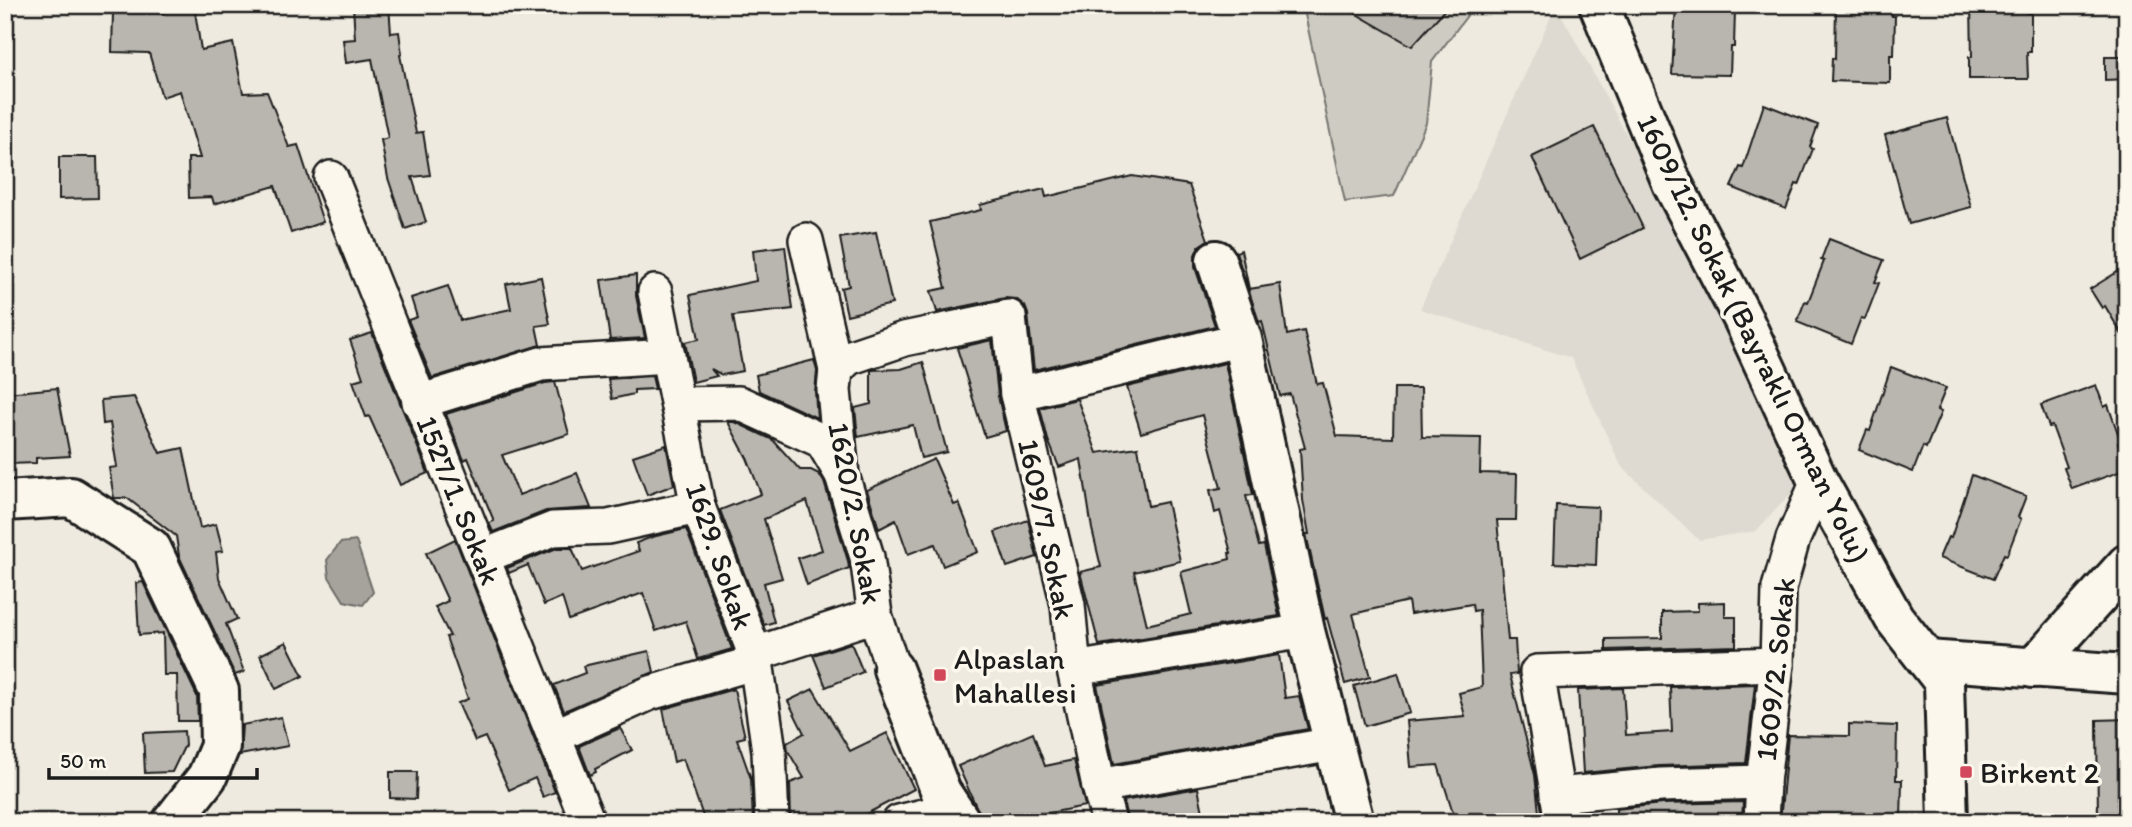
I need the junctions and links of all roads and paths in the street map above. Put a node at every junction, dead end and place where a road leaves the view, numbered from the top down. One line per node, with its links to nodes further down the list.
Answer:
1 (1599, 5): 13 (main road, 1609/12. Sokak (Bayraklı Orman Yolu))
2 (331, 178): 10 (street, 1527/1. Sokak)
3 (806, 240): 8 (street, 1620/2. Sokak)
4 (1216, 260): 6 (main road)
5 (655, 292): 7 (street, 1629. Sokak)
6 (1241, 339): 9 (street); 19 (main road)
7 (668, 356): 10 (street); 11 (street, 1629. Sokak)
8 (836, 370): 9 (street, 1609/7. Sokak); 12 (street, 1620/2. Sokak)
9 (1017, 394): 25 (street, 1609/7. Sokak)
10 (419, 402): 16 (street, 1527/1. Sokak)
11 (678, 404): 12 (street); 15 (street, 1629. Sokak)
12 (842, 475): 18 (street, 1620/2. Sokak)
13 (1818, 481): 21 (main road, 1609/12. Sokak (Bayraklı Orman Yolu)); 22 (street, 1609/2. Sokak)
14 (5, 501): 33 (main road)
15 (698, 507): 16 (street); 20 (street, 1629. Sokak)
16 (482, 557): 27 (street, 1527/1. Sokak)
17 (2127, 564): 24 (main road)
18 (874, 615): 20 (street); 23 (street, 1620/2. Sokak)
19 (1305, 631): 25 (street); 28 (main road)
20 (755, 654): 27 (street); 35 (street, 1629. Sokak)
21 (1927, 660): 24 (main road); 40 (main road, 1609/12. Sokak (Bayraklı Orman Yolu))
22 (1777, 664): 29 (street, 1609/2. Sokak); 31 (street)
23 (893, 668): 32 (main road, 1620/2. Sokak)
24 (2033, 668): 26 (main road)
25 (1074, 669): 30 (street, 1609/7. Sokak)
26 (2127, 674)
27 (555, 736): 34 (street, 1527/1. Sokak)
28 (1333, 744): 30 (street); 38 (main road)
29 (1763, 782): 31 (street); 39 (street, 1609/2. Sokak)
30 (1099, 786): 37 (street, 1609/7. Sokak)
31 (1560, 808)
32 (957, 815): 36 (street)
33 (172, 822)
34 (588, 822)
35 (772, 822)
36 (899, 822)
37 (1109, 822)
38 (1354, 822)
39 (1761, 822)
40 (1948, 822)

